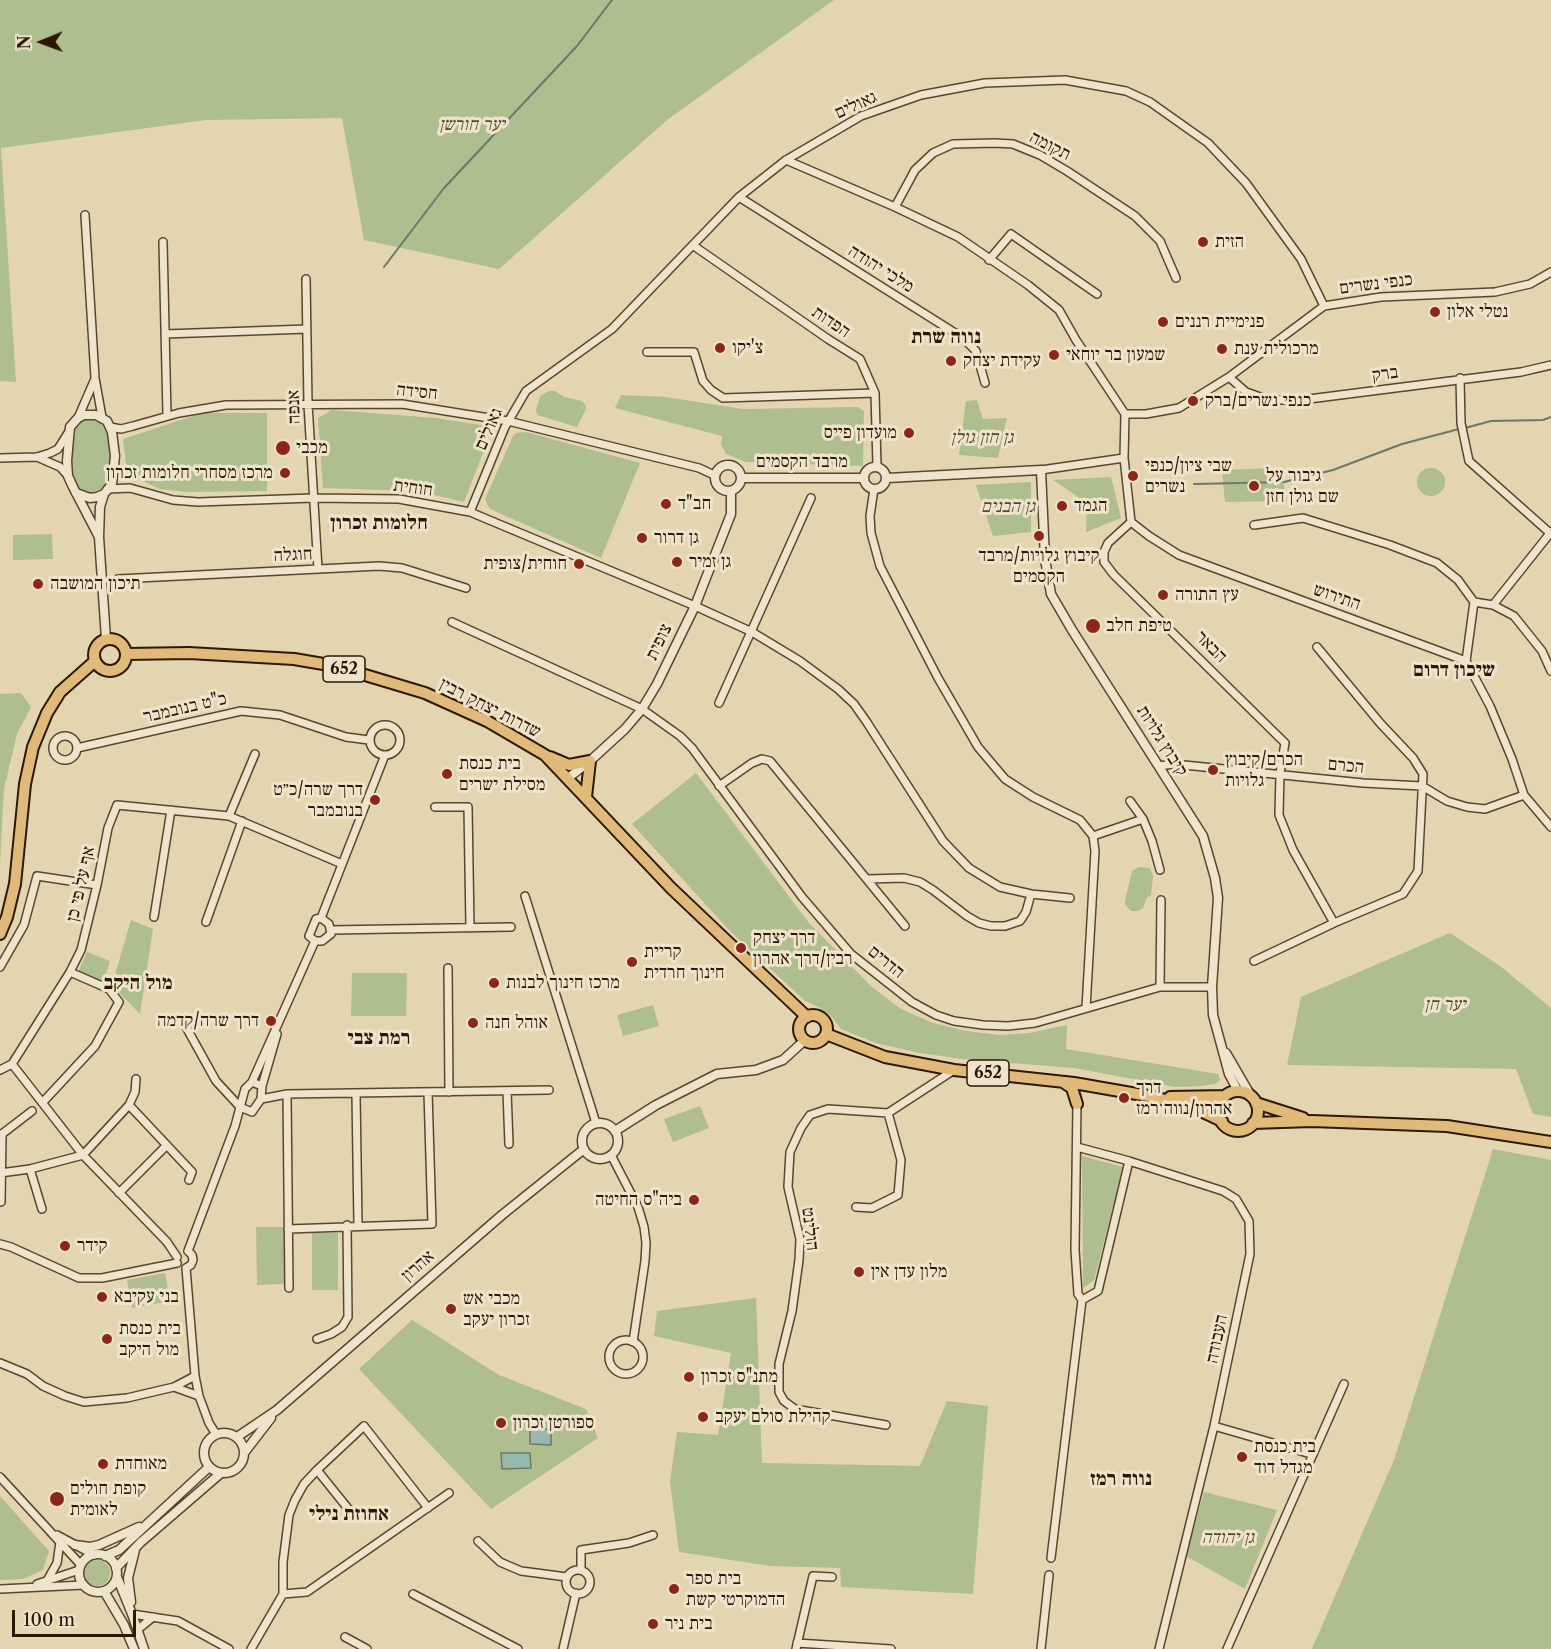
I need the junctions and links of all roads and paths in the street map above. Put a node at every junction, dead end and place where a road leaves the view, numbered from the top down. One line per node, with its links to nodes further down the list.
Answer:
1 (786, 160): 2 (street, גאולים); 3 (street); 12 (street, גאולים)
2 (739, 197): 6 (street, גאולים); 20 (street, מלכי יהודה)
3 (895, 207): 7 (street); 9 (street, תקומה)
4 (85, 215): 18 (street)
5 (163, 242): 14 (street)
6 (694, 246): 21 (street, הפדות); 27 (street, גאולים)
7 (989, 260): 11 (street); 23 (street)
8 (1551, 272): 12 (street, כנפי נשרים)
9 (1176, 278)
10 (306, 279): 13 (street, אנפה)
11 (1097, 294)
12 (1324, 306): 17 (street, כנפי נשרים)
13 (307, 329): 14 (street); 22 (street, אנפה)
14 (165, 334): 24 (street)
15 (647, 352): 21 (street)
16 (1551, 365): 19 (street, ברק)
17 (1229, 377): 19 (street, ברק); 23 (street, כנפי נשרים)
18 (95, 378): 25 (street); 26 (street)
19 (1460, 378): 49 (street)
20 (985, 383)
21 (875, 393): 33 (street, הפדות)
22 (308, 404): 24 (street, חסידה); 27 (street, חסידה); 44 (street, אנפה)
23 (1125, 414): 32 (street)
24 (167, 416): 28 (street, חסידה)
25 (78, 417): 26 (street); 29 (street)
26 (102, 417): 28 (street)
27 (508, 421): 35 (street, חסידה); 46 (street, גאולים)
28 (110, 427): 41 (street)
29 (68, 433): 30 (street); 36 (street)
30 (37, 457): 31 (street); 36 (street)
31 (0, 458)
32 (1124, 458): 34 (street); 47 (street)
33 (877, 466): 38 (street); 39 (street)
34 (1041, 470): 39 (street); 73 (street, קיבוץ גלויות)
35 (714, 475): 37 (street); 42 (street)
36 (68, 476): 43 (street)
37 (741, 478): 38 (street, מרבד הקסמים); 42 (street)
38 (864, 478): 40 (street)
39 (887, 478): 40 (street)
40 (874, 489): 87 (street)
41 (106, 491): 43 (street); 44 (street, חוחית); 50 (street)
42 (731, 491): 56 (street, צופית)
43 (76, 493): 50 (street)
44 (313, 498): 46 (street, חוחית); 51 (street, אנפה)
45 (811, 498): 58 (street)
46 (470, 512): 56 (street, חוחית)
47 (1131, 522): 63 (street, התירוש); 74 (street, הבאר)
48 (1254, 525): 54 (street)
49 (1551, 533): 55 (street)
50 (99, 537): 59 (street)
51 (318, 569): 52 (street, חוגלה); 53 (street, חוגלה)
52 (118, 579)
53 (466, 588)
54 (1474, 602): 55 (street); 63 (street)
55 (1493, 605): 64 (street)
56 (695, 606): 58 (street, חוחית); 66 (street, צופית)
57 (452, 622): 66 (street, הדרים)
58 (752, 632): 65 (street); 92 (street, חוחית)
59 (106, 639): 61 (main road); 62 (main road)
60 (1317, 647): 77 (street)
61 (126, 654): 62 (main road); 71 (main road, שדרות יצחק רבין / 652)
62 (94, 661): 104 (main road)
63 (1466, 661): 78 (street)
64 (1551, 671)
65 (718, 703)
66 (642, 709): 72 (street, צופית); 76 (street, הדרים)
67 (369, 740): 68 (street, כ"ט בנובמבר); 70 (street); 70 (street)
68 (77, 748)
69 (255, 754): 83 (street)
70 (385, 755): 88 (street)
71 (544, 755): 72 (main road); 75 (main road, שדרות יצחק רבין / 652)
72 (590, 761): 75 (street, צופית); 79 (main road)
73 (1159, 766): 74 (street, הכרם); 111 (street, קיבוץ גלויות)
74 (1280, 773): 77 (street, הכרם); 99 (street)
75 (568, 778): 79 (main road, שדרות יצחק רבין / 652)
76 (719, 786): 90 (street); 112 (street, הדרים)
77 (1422, 786): 78 (street, הכרם); 99 (street)
78 (1524, 795): 86 (street)
79 (586, 797): 113 (main road, שדרות יצחק רבין / 652)
80 (1130, 801): 84 (street)
81 (435, 807): 101 (street)
82 (171, 810): 83 (street, אף על פי כן); 91 (street, אף על פי כן); 96 (street)
83 (229, 816): 85 (street, אף על פי כן)
84 (1143, 819): 87 (street); 89 (street)
85 (242, 821): 88 (street, אף על פי כן); 98 (street)
86 (1551, 826)
87 (1093, 836): 112 (street)
88 (342, 864): 97 (street)
89 (1160, 870)
90 (868, 879): 92 (street); 100 (street)
91 (97, 885): 107 (street); 109 (street, אף על פי כן)
92 (1031, 894): 94 (street, חוחית)
93 (525, 896): 148 (street)
94 (1070, 898)
95 (1161, 900): 110 (street)
96 (154, 917)
97 (321, 918): 103 (street); 105 (street)
98 (206, 922)
99 (1334, 923): 106 (street)
100 (905, 926)
101 (471, 927): 102 (street); 103 (street)
102 (511, 927)
103 (331, 930): 105 (street)
104 (0, 934)
105 (315, 941): 114 (street)
106 (1254, 961)
107 (0, 967)
108 (448, 968): 131 (street)
109 (70, 972): 119 (street, אף על פי כן); 140 (street)
110 (1160, 987): 111 (street, הדרים); 112 (street, הדרים)
111 (1212, 987): 118 (street, קיבוץ גלויות)
112 (1086, 1008)
113 (807, 1017): 116 (main road); 117 (main road)
114 (280, 1019): 123 (street); 125 (street)
115 (186, 1027): 133 (street)
116 (826, 1034): 117 (main road); 121 (main road, 652)
117 (805, 1040): 150 (street)
118 (1219, 1040): 129 (street, קיבוץ גלויות); 139 (street, קיבוץ גלויות)
119 (12, 1064): 120 (street); 140 (street)
120 (0, 1070)
121 (954, 1070): 124 (main road, 652); 145 (street)
122 (136, 1079): 142 (street)
123 (252, 1082): 125 (street); 132 (street)
124 (1063, 1082): 126 (main road, 652); 141 (main road)
125 (262, 1086): 138 (street)
126 (1093, 1086): 136 (main road, 652); 141 (main road)
127 (549, 1090): 128 (street)
128 (507, 1091): 131 (street); 152 (street)
129 (1238, 1091): 137 (main road, 652); 139 (main road, 652)
130 (428, 1092): 131 (street); 135 (street); 166 (street)
131 (449, 1092)
132 (244, 1093): 133 (street); 143 (street)
133 (226, 1094): 143 (street)
134 (288, 1094): 135 (street); 138 (street); 168 (street)
135 (356, 1094): 166 (street)
136 (1154, 1096): 137 (main road, 652); 147 (main road, 652)
137 (1225, 1096): 147 (main road)
138 (261, 1099): 143 (street)
139 (1254, 1100): 146 (main road, 652); 149 (main road)
140 (43, 1102): 156 (street)
141 (1077, 1104): 154 (street)
142 (129, 1105): 153 (street); 156 (street)
143 (240, 1107): 170 (street)
144 (32, 1111): 160 (street)
145 (888, 1113): 164 (street); 183 (street, הולינט)
146 (1312, 1120): 149 (main road, 652); 151 (main road, 652)
147 (1222, 1122): 149 (main road, 652)
148 (596, 1123): 150 (street); 155 (street)
149 (1253, 1123)
150 (615, 1131): 157 (street)
151 (1551, 1142)
152 (509, 1144)
153 (167, 1145): 161 (street); 162 (street)
154 (1077, 1147): 158 (street, העבודה); 174 (street)
155 (584, 1149): 157 (street); 182 (street, אהרון)
156 (83, 1155): 159 (street); 162 (street)
157 (611, 1155): 176 (street)
158 (1129, 1161): 174 (street); 184 (street, העבודה)
159 (30, 1170): 160 (street); 165 (street)
160 (1, 1173): 163 (street)
161 (189, 1180)
162 (119, 1193): 171 (street)
163 (1, 1202)
164 (856, 1207)
165 (42, 1209)
166 (358, 1225): 167 (street)
167 (347, 1226): 168 (street); 175 (street)
168 (288, 1229): 173 (street)
169 (0, 1244): 171 (street)
170 (188, 1251): 171 (street); 172 (street)
171 (177, 1260): 172 (street)
172 (186, 1268): 178 (street)
173 (289, 1288)
174 (1082, 1300): 205 (street)
175 (317, 1339)
176 (633, 1342): 176 (street)
177 (0, 1363): 180 (street)
178 (195, 1376): 180 (street); 181 (street)
179 (1344, 1384): 188 (street)
180 (174, 1387): 181 (street)
181 (199, 1395): 185 (street)
182 (277, 1410): 186 (street, אהרון); 187 (street, אהרון)
183 (886, 1425)
184 (1214, 1426): 188 (street); 234 (street, העבודה)
185 (216, 1434): 186 (street); 189 (street)
186 (237, 1437): 187 (street)
187 (244, 1453): 191 (street)
188 (1311, 1454): 235 (street)
189 (209, 1467): 191 (street); 196 (street)
190 (317, 1470): 194 (street); 195 (street); 218 (street)
191 (221, 1473): 201 (street)
192 (0, 1477): 197 (street)
193 (449, 1493): 194 (street)
194 (428, 1508): 218 (street)
195 (350, 1511)
196 (148, 1524): 202 (street); 204 (street)
197 (52, 1532): 200 (street); 202 (street)
198 (653, 1535): 207 (street)
199 (478, 1541): 210 (street)
200 (60, 1542): 206 (street); 212 (street)
201 (141, 1542): 208 (street); 220 (street)
202 (75, 1545): 203 (street)
203 (94, 1555): 204 (street); 206 (street)
204 (105, 1556): 208 (street)
205 (1051, 1558)
206 (80, 1568): 212 (street); 213 (street)
207 (581, 1570): 210 (street); 217 (street)
208 (116, 1572): 216 (street); 220 (street)
209 (1049, 1575): 233 (street)
210 (567, 1577): 217 (street)
211 (832, 1577): 224 (street)
212 (48, 1579): 214 (street)
213 (84, 1585): 214 (street); 216 (street)
214 (32, 1586): 215 (street)
215 (0, 1588)
216 (104, 1591): 225 (street)
217 (576, 1593): 231 (street)
218 (283, 1594): 228 (street)
219 (413, 1594): 230 (street)
220 (132, 1614): 221 (street); 222 (street)
221 (153, 1617): 222 (street); 227 (street)
222 (137, 1630): 226 (street)
223 (345, 1637): 229 (street)
224 (797, 1646): 232 (street)
225 (134, 1649)
226 (144, 1649)
227 (229, 1649)
228 (251, 1649)
229 (366, 1649)
230 (518, 1649)
231 (563, 1649)
232 (891, 1649)
233 (1041, 1649)
234 (1159, 1649)
235 (1227, 1649)

